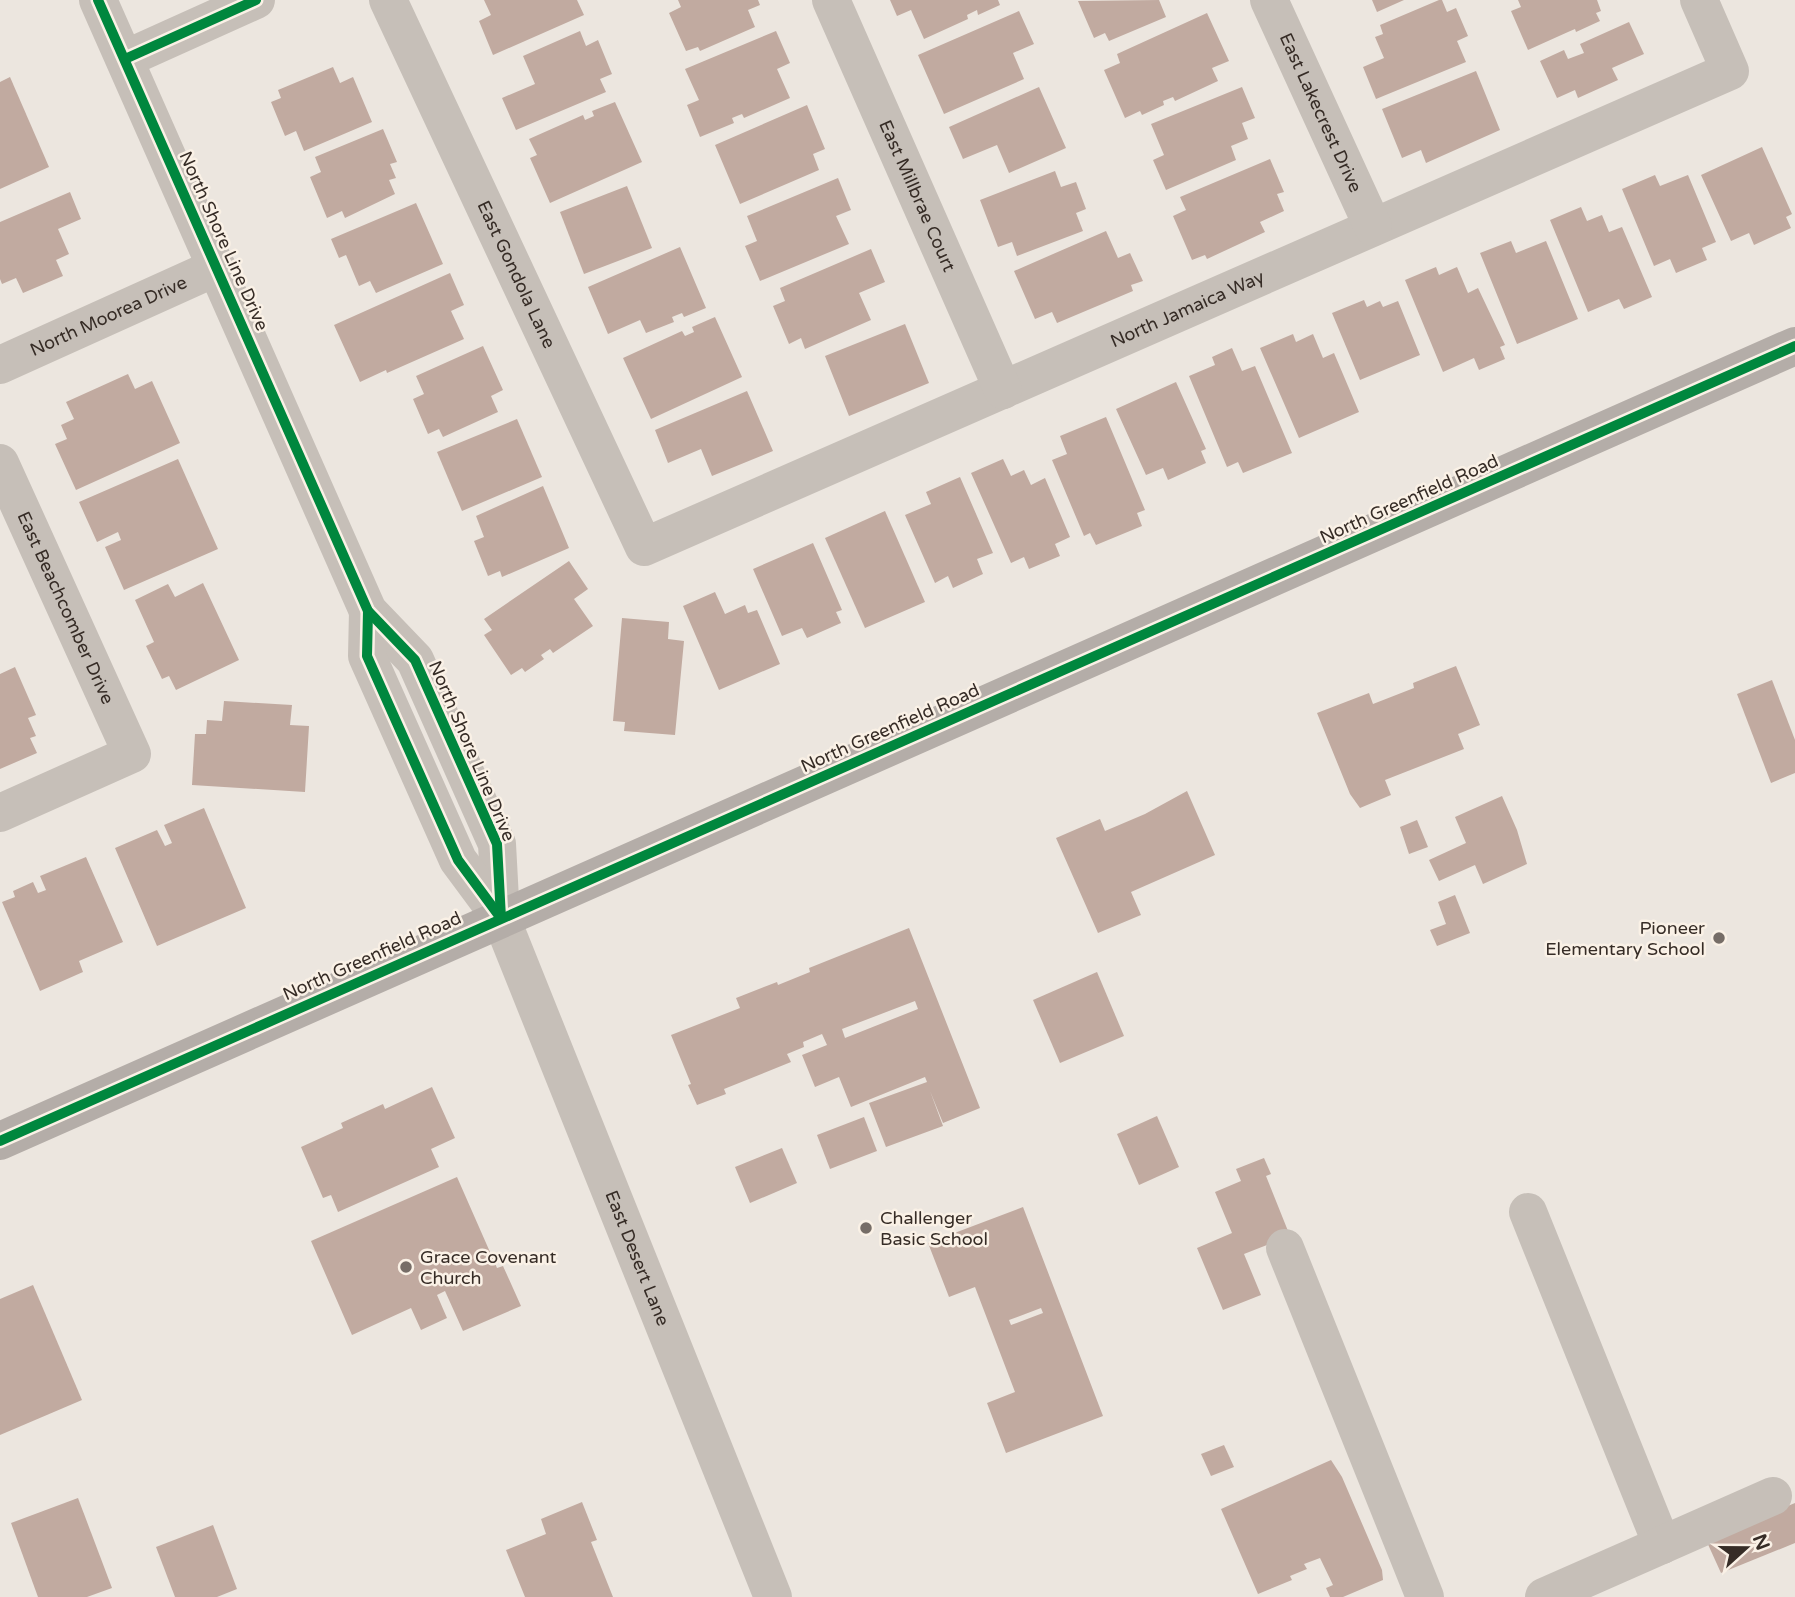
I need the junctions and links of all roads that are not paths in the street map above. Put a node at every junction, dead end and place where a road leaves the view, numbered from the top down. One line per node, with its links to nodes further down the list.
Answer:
1 (98, 0): 7 (street, North Shore Line Drive)
2 (256, 0): 7 (street)
3 (388, 0): 14 (street, East Gondola Lane)
4 (831, 0): 12 (street, East Millbrae Court)
5 (1269, 0): 8 (street, East Lakecrest Drive)
6 (1699, 0): 8 (street, North Jamaica Way)
7 (125, 59): 9 (street, North Shore Line Drive)
8 (1373, 228): 12 (street, North Jamaica Way)
9 (217, 267): 11 (street, North Moorea Drive); 16 (street, North Shore Line Drive)
10 (1795, 346): 16 (main road, North Greenfield Road)
11 (0, 365)
12 (1003, 390): 14 (street, North Jamaica Way)
13 (0, 463): 15 (street, East Beachcomber Drive)
14 (644, 547)
15 (0, 813)
16 (501, 918): 17 (main road, North Greenfield Road); 22 (street, East Desert Lane)
17 (0, 1141)
18 (1528, 1212): 21 (street)
19 (1285, 1248): 23 (street)
20 (1773, 1496): 21 (street)
21 (1662, 1545): 24 (street)
22 (773, 1597)
23 (1425, 1597)
24 (1545, 1597)

